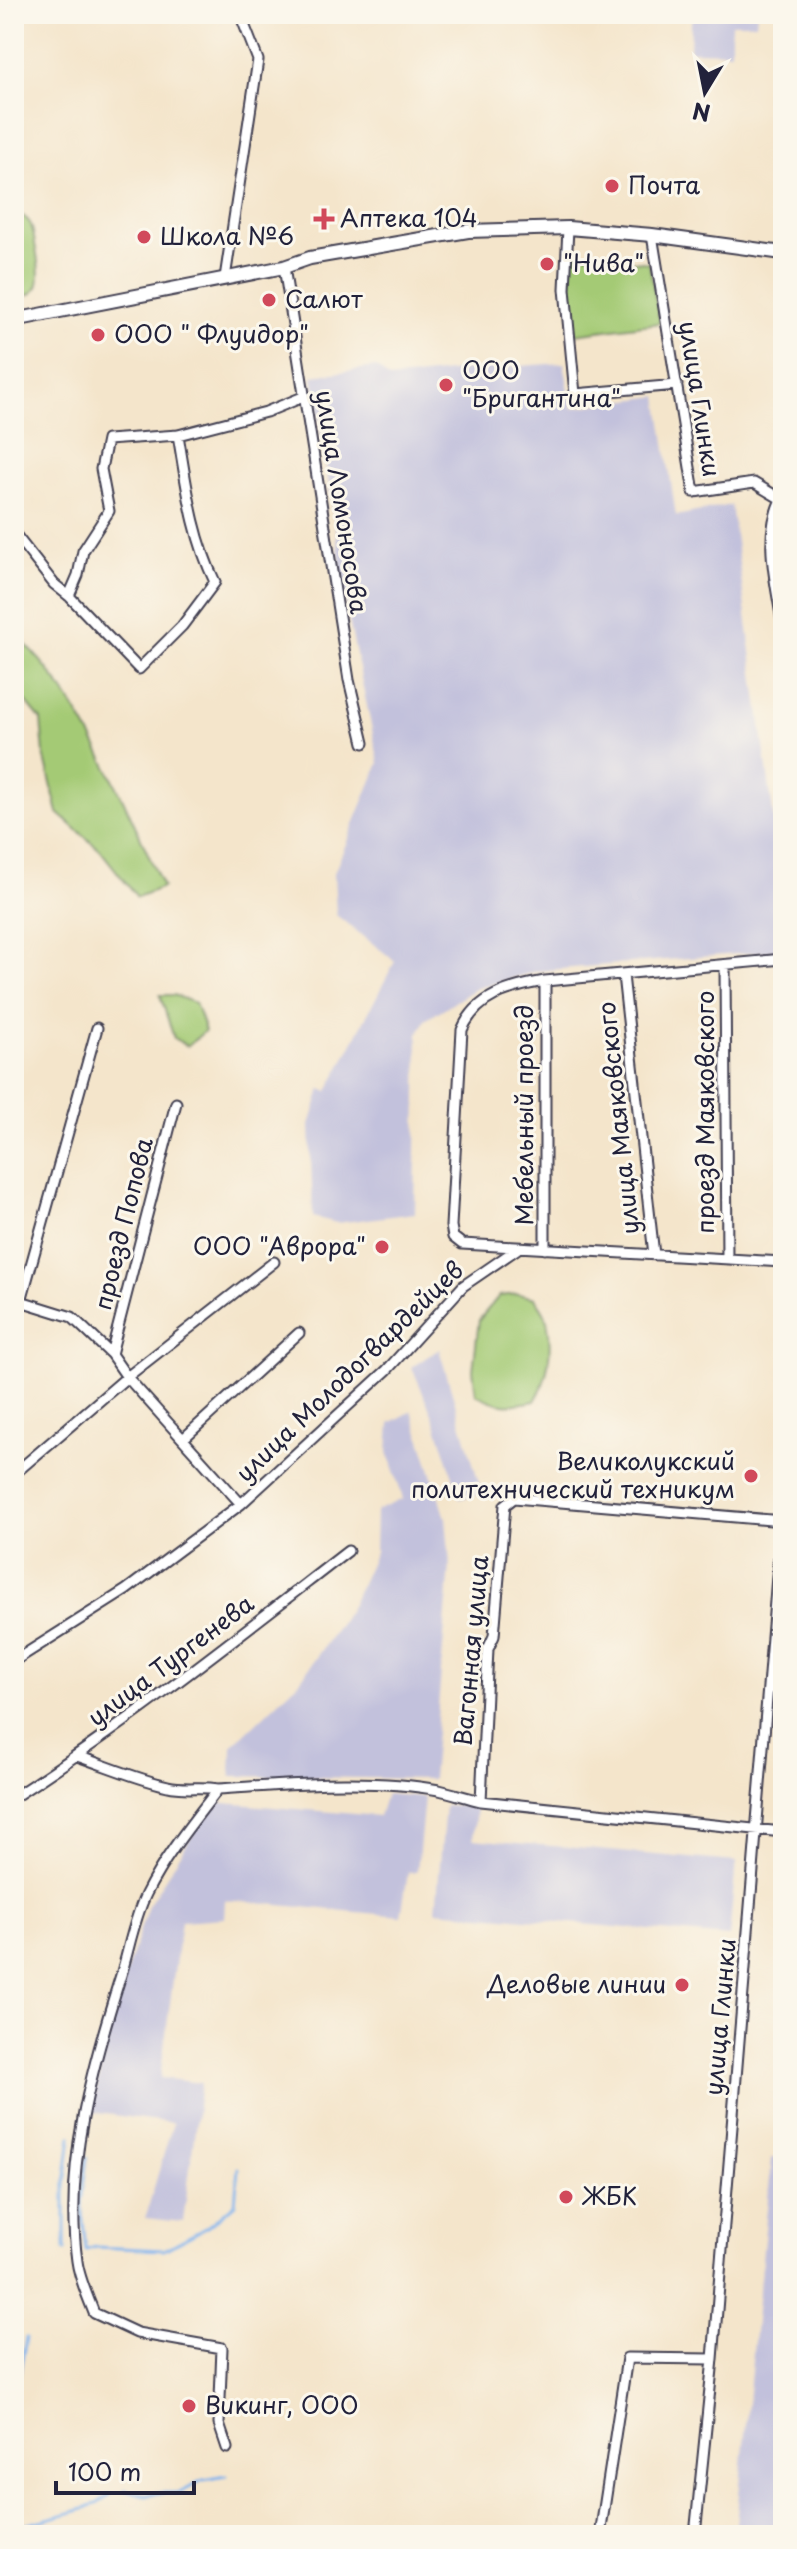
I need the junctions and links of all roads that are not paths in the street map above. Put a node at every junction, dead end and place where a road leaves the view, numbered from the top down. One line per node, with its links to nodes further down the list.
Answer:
1 (240, 14): 6 (street)
2 (568, 228): 3 (main road); 5 (main road); 8 (street)
3 (652, 235): 4 (main road); 8 (street, улица Глинки)
4 (783, 253)
5 (284, 267): 6 (main road); 9 (street, улица Ломоносова)
6 (225, 278): 7 (main road)
7 (14, 320)
8 (677, 385): 11 (street, улица Глинки)
9 (303, 397): 10 (street); 16 (street, улица Ломоносова)
10 (178, 435): 14 (street); 14 (street)
11 (782, 498): 13 (street, улица Глинки)
12 (14, 533): 14 (street)
13 (780, 582): 15 (street, улица Глинки)
14 (69, 596)
15 (783, 627)
16 (364, 743)
17 (783, 959): 18 (street)
18 (725, 965): 19 (street); 26 (street, проезд Маяковского)
19 (623, 975): 20 (street); 25 (street, улица Маяковского)
20 (545, 981): 23 (street); 24 (street, Мебельный проезд)
21 (97, 1028): 29 (street)
22 (176, 1103): 31 (street, проезд Попова)
23 (517, 1249): 24 (street); 36 (street, улица Молодогвардейцев)
24 (545, 1249): 25 (street)
25 (654, 1255): 26 (street)
26 (727, 1259): 28 (street)
27 (274, 1262): 32 (street)
28 (783, 1262)
29 (18, 1300): 31 (street)
30 (299, 1333): 33 (street)
31 (111, 1354): 32 (street)
32 (127, 1377): 33 (street); 34 (street)
33 (183, 1439): 36 (street)
34 (14, 1474)
35 (783, 1503): 37 (street, улица Глинки)
36 (241, 1504): 39 (street, улица Молодогвардейцев)
37 (782, 1521): 43 (street, Вагонная улица); 44 (street, улица Глинки)
38 (348, 1551): 40 (street, улица Тургенева)
39 (14, 1661)
40 (77, 1756): 41 (street); 42 (street, улица Тургенева)
41 (218, 1789): 43 (street); 47 (street)
42 (14, 1797)
43 (481, 1801): 44 (street)
44 (756, 1830): 45 (street); 46 (street, улица Глинки)
45 (783, 1832)
46 (713, 2359): 48 (street); 49 (street, улица Глинки)
47 (227, 2448)
48 (600, 2535)
49 (695, 2535)

